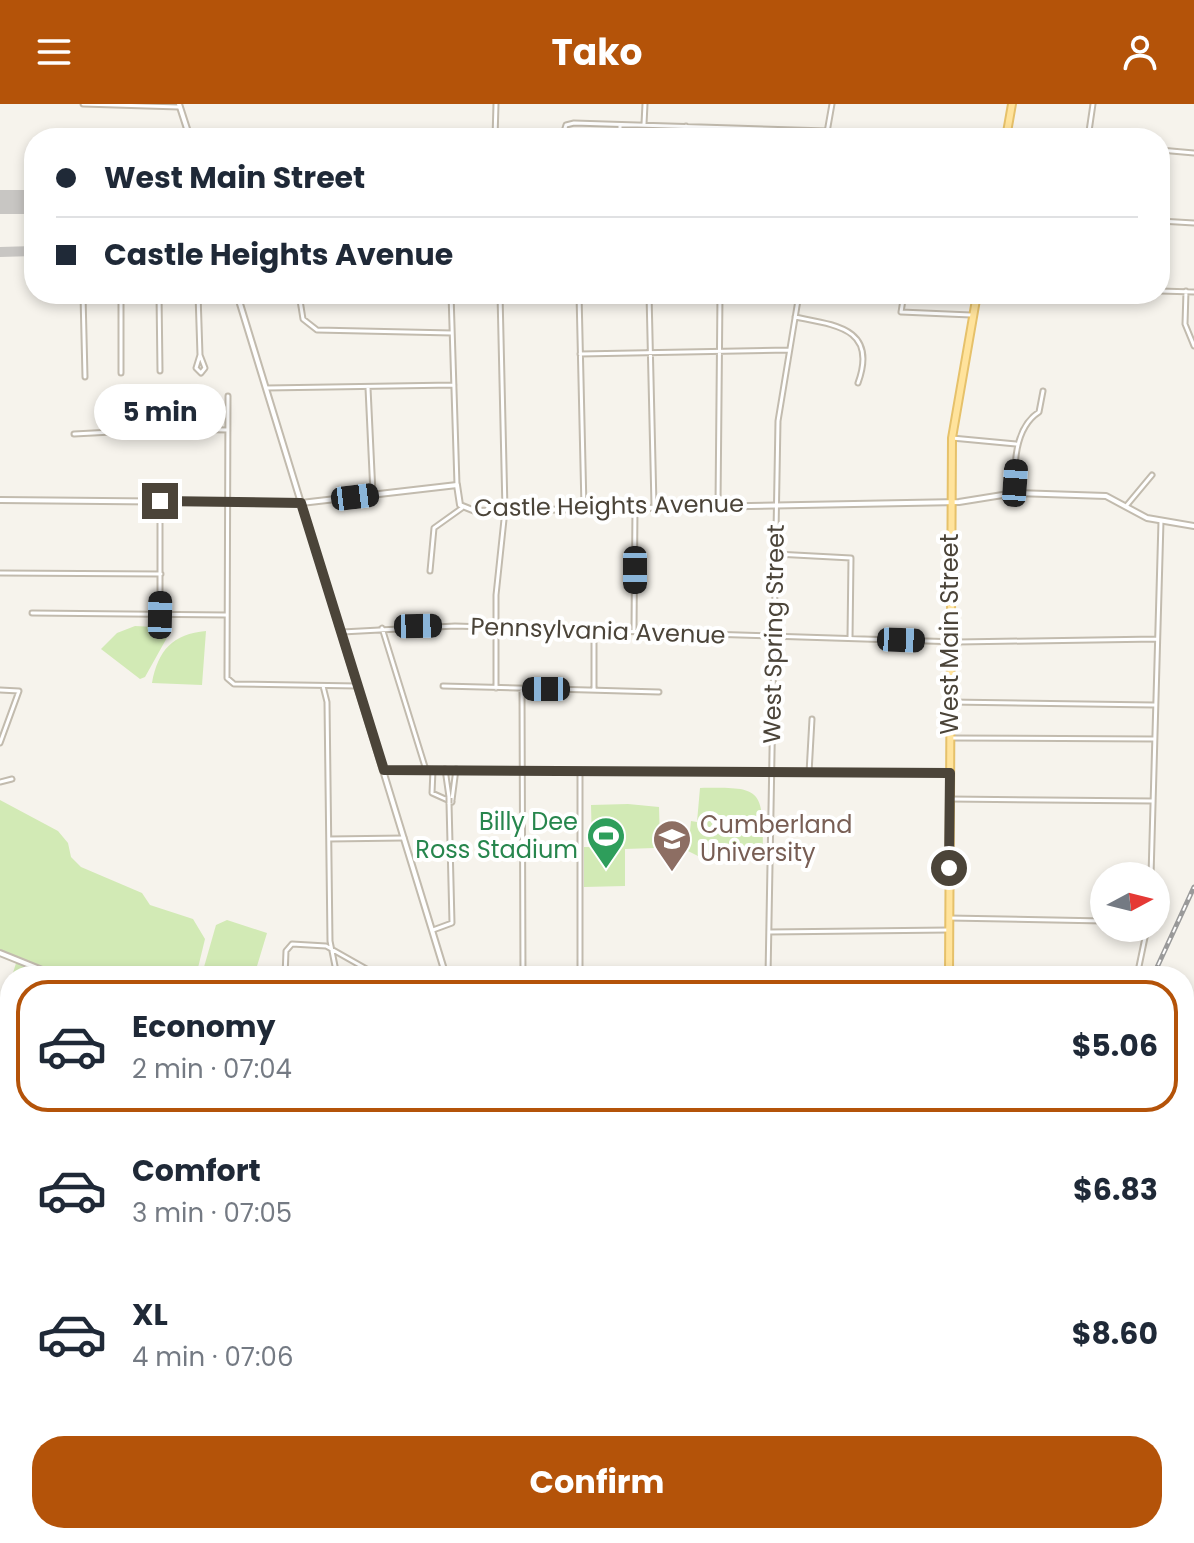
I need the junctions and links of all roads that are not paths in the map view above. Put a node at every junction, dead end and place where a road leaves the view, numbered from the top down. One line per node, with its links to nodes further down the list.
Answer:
1 (83, 104): 7 (street)
2 (496, 104): 12 (street)
3 (645, 104): 9 (street)
4 (832, 104): 15 (street)
5 (1012, 104): 16 (main road)
6 (1093, 104): 17 (street)
7 (180, 106): 11 (street)
8 (620, 125): 9 (street); 13 (street)
9 (644, 125): 10 (street)
10 (686, 126): 14 (street)
11 (187, 128)
12 (495, 128)
13 (564, 128)
14 (742, 128)
15 (828, 128)
16 (1008, 128)
17 (1089, 128)
18 (1170, 151): 19 (street)
19 (1194, 153)
20 (1170, 222): 21 (street)
21 (1194, 223)
22 (1170, 291): 23 (street)
23 (1186, 291): 24 (street); 42 (street)
24 (1194, 292)
25 (83, 304): 50 (street)
26 (121, 304): 49 (street)
27 (159, 304): 48 (street)
28 (198, 304): 47 (street)
29 (240, 304): 53 (street)
30 (301, 304): 41 (street)
31 (451, 304): 41 (street)
32 (500, 304): 77 (street)
33 (579, 304): 46 (street)
34 (649, 304): 45 (street)
35 (720, 304): 44 (street)
36 (797, 304): 40 (street, West Spring Street)
37 (902, 304): 39 (street)
38 (975, 304): 39 (main road, West Main Street)
39 (972, 315): 59 (main road, West Main Street)
40 (795, 317): 43 (street, West Spring Street); 51 (street)
41 (452, 333): 52 (street)
42 (1194, 346)
43 (789, 350): 44 (street); 70 (street, West Spring Street)
44 (720, 351): 45 (street); 71 (street)
45 (650, 352): 46 (street); 74 (street)
46 (580, 354): 76 (street)
47 (200, 355)
48 (160, 371)
49 (121, 373)
50 (85, 377)
51 (858, 383)
52 (454, 385): 54 (street); 62 (street)
53 (267, 388): 54 (street); 68 (street)
54 (368, 388): 64 (street)
55 (1043, 391): 60 (street)
56 (228, 396): 57 (street)
57 (228, 430): 58 (street); 69 (street)
58 (74, 434)
59 (952, 438): 60 (street); 67 (main road, West Main Street)
60 (1016, 444): 63 (street)
61 (1152, 475): 72 (street)
62 (457, 485): 64 (street, Castle Heights Avenue); 75 (street, Castle Heights Avenue)
63 (1015, 493): 67 (street, Castle Heights Avenue); 72 (street, Castle Heights Avenue)
64 (373, 494): 68 (street, Castle Heights Avenue)
65 (0, 500): 66 (street, Castle Heights Avenue)
66 (160, 501): 69 (street, Castle Heights Avenue); 83 (street)
67 (950, 502): 70 (street, Castle Heights Avenue); 95 (main road, West Main Street)
68 (301, 503): 69 (street, Castle Heights Avenue); 89 (street)
69 (228, 504): 86 (street)
70 (776, 504): 71 (street, Castle Heights Avenue); 80 (street, West Spring Street)
71 (718, 505): 74 (street, Castle Heights Avenue)
72 (1127, 505): 78 (street, Castle Heights Avenue)
73 (635, 507): 74 (street, Castle Heights Avenue); 76 (street, Castle Heights Avenue); 91 (street)
74 (654, 507)
75 (462, 508): 77 (street, Castle Heights Avenue); 81 (street)
76 (584, 508): 77 (street, Castle Heights Avenue)
77 (505, 510): 87 (street)
78 (1161, 521): 79 (street, Castle Heights Avenue); 94 (street)
79 (1194, 526)
80 (776, 554): 92 (street, West Spring Street); 93 (street)
81 (430, 571)
82 (0, 573): 83 (street)
83 (161, 574): 85 (street)
84 (32, 613): 85 (street)
85 (160, 615): 86 (street)
86 (226, 615): 96 (street)
87 (495, 627): 88 (street, Pennsylvania Avenue); 90 (street, Pennsylvania Avenue); 99 (street)
88 (382, 628): 89 (street, Pennsylvania Avenue); 113 (street)
89 (341, 632): 97 (street)
90 (594, 632): 91 (street, Pennsylvania Avenue); 102 (street)
91 (634, 633): 92 (street, Pennsylvania Avenue)
92 (776, 637): 93 (street, Pennsylvania Avenue); 119 (street, West Spring Street)
93 (850, 638): 95 (street, Pennsylvania Avenue)
94 (1157, 639): 95 (street, Pennsylvania Avenue); 105 (street)
95 (950, 642): 104 (main road, West Main Street)
96 (323, 686): 97 (street); 126 (street)
97 (357, 686): 112 (street)
98 (443, 686): 99 (street)
99 (496, 688): 100 (street)
100 (522, 689): 102 (street); 115 (street)
101 (0, 690): 109 (street)
102 (594, 690): 103 (street)
103 (659, 692)
104 (950, 702): 105 (street); 107 (main road, West Main Street)
105 (1156, 705): 108 (street)
106 (812, 719): 117 (street)
107 (950, 738): 108 (street); 118 (main road, West Main Street)
108 (1155, 739): 124 (street)
109 (0, 743)
110 (445, 769): 111 (street); 114 (street); 123 (street)
111 (456, 769): 115 (street); 123 (street)
112 (384, 770): 113 (street); 125 (street)
113 (426, 770): 114 (street)
114 (433, 770): 123 (street)
115 (524, 771): 116 (street); 141 (street)
116 (580, 771): 119 (street); 142 (street)
117 (809, 773): 118 (street); 119 (street)
118 (950, 773): 122 (main road, West Main Street)
119 (771, 774): 132 (street, West Spring Street)
120 (12, 779): 121 (street)
121 (0, 782)
122 (950, 799): 124 (street); 128 (main road, West Main Street)
123 (450, 801): 130 (street)
124 (1153, 801): 127 (street)
125 (404, 838): 126 (street); 130 (street)
126 (329, 839): 134 (street)
127 (1151, 862)
128 (949, 918): 129 (street); 131 (main road, West Main Street)
129 (1090, 921)
130 (433, 930): 140 (street)
131 (949, 930): 132 (street); 144 (main road, West Main Street)
132 (769, 932): 143 (street, West Spring Street)
133 (1144, 942): 145 (street)
134 (330, 949): 137 (street); 138 (street); 139 (street)
135 (0, 953): 136 (street)
136 (32, 966)
137 (285, 966)
138 (334, 966)
139 (361, 966)
140 (443, 966)
141 (523, 966)
142 (580, 966)
143 (768, 966)
144 (949, 966)
145 (1139, 966)

